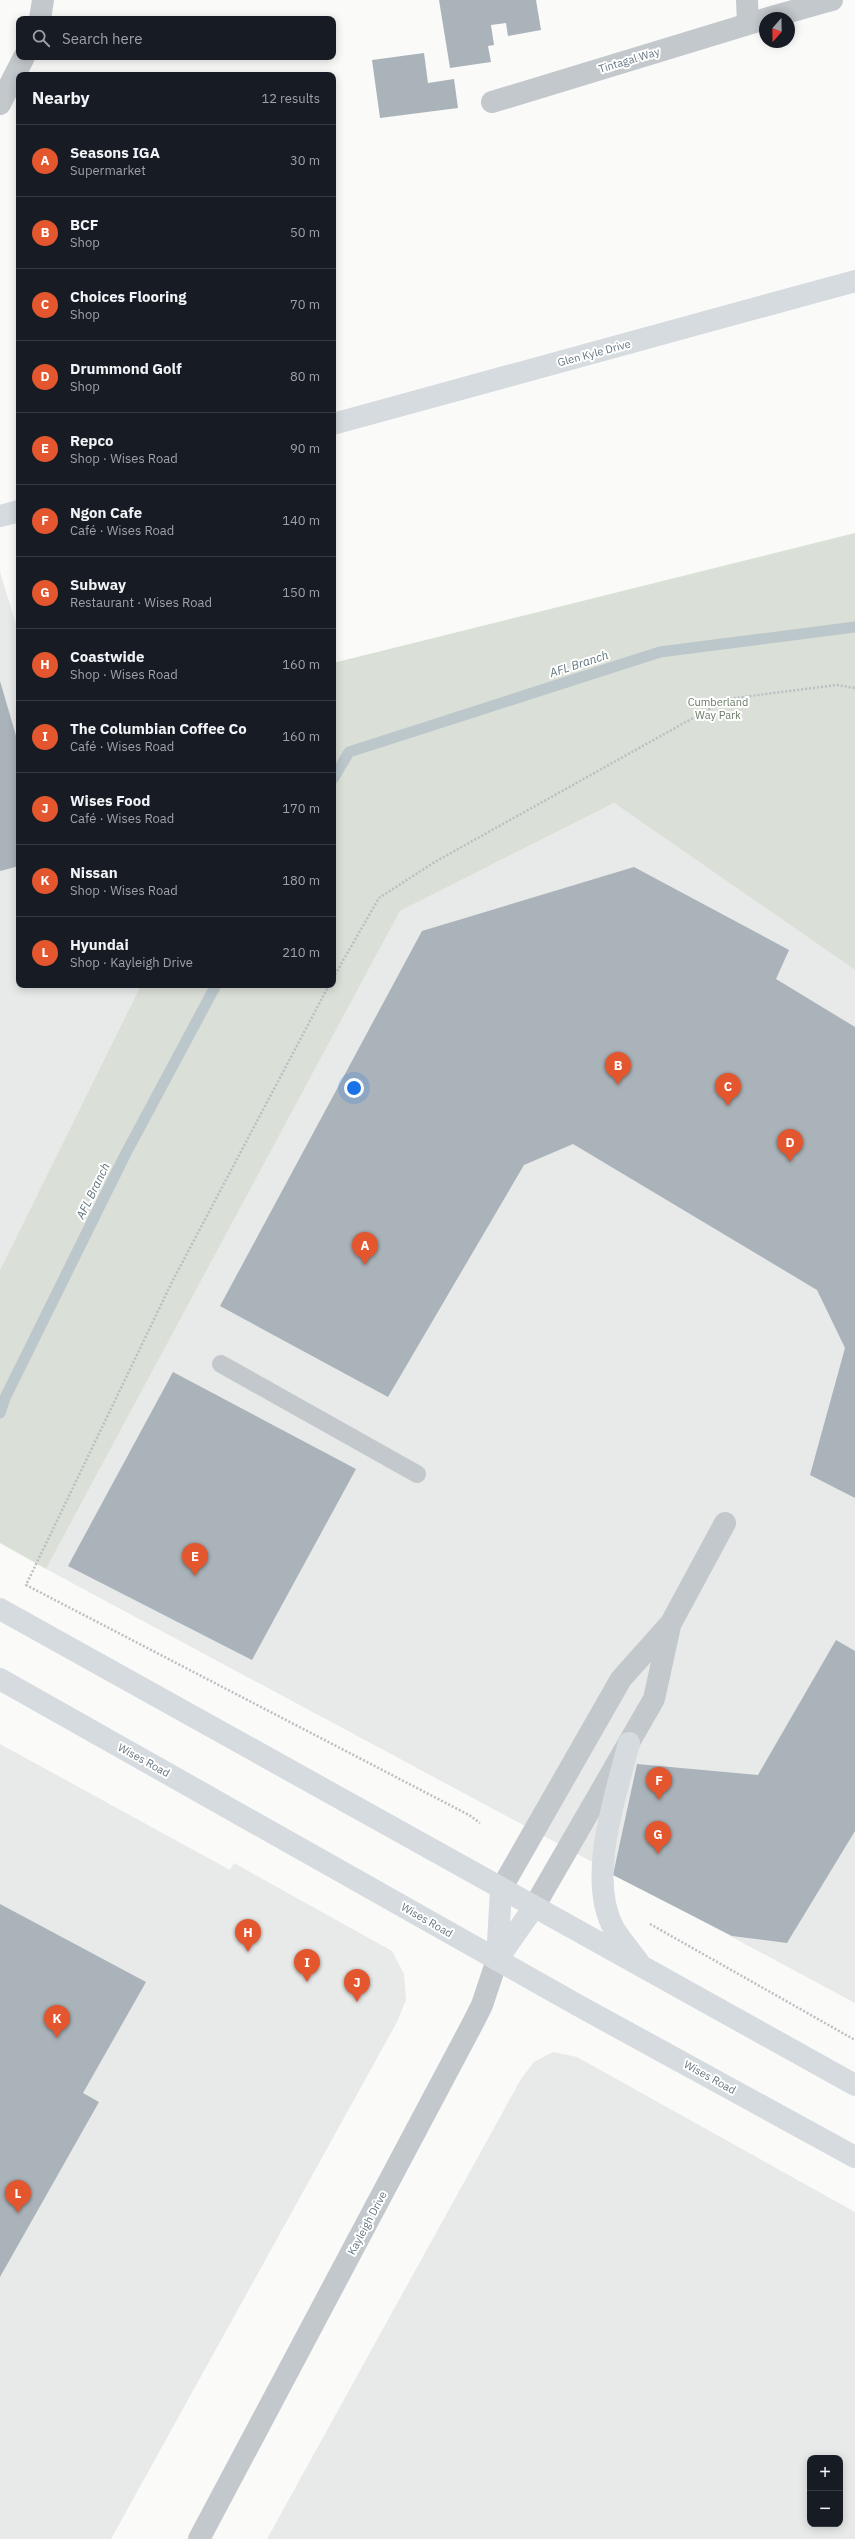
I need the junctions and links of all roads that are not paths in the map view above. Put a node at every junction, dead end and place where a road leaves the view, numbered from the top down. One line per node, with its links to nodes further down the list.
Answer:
1 (43, 0): 5 (street)
2 (747, 0): 6 (street)
3 (832, 0): 4 (street, Tintagal Way)
4 (789, 12)
5 (40, 16)
6 (759, 18)
7 (759, 20): 11 (street, Tintagal Way)
8 (22, 60): 9 (street)
9 (16, 72)
10 (16, 73): 12 (street)
11 (492, 102)
12 (0, 104)
13 (855, 281): 14 (main road, Glen Kyle Drive)
14 (336, 423)
15 (16, 512): 16 (main road)
16 (0, 516)
17 (221, 1364): 18 (lane)
18 (417, 1474)
19 (725, 1523): 21 (street)
20 (0, 1609): 24 (main road)
21 (671, 1623): 23 (street); 24 (street)
22 (0, 1679): 26 (main road, Wises Road)
23 (629, 1743): 25 (street); 27 (main road)
24 (501, 1889): 25 (main road); 26 (main road)
25 (534, 1907): 26 (main road, Kayleigh Drive); 27 (main road)
26 (497, 1960): 29 (main road, Wises Road); 30 (street, Kayleigh Drive)
27 (643, 1967): 28 (main road)
28 (855, 2085)
29 (855, 2157)
30 (199, 2539)

